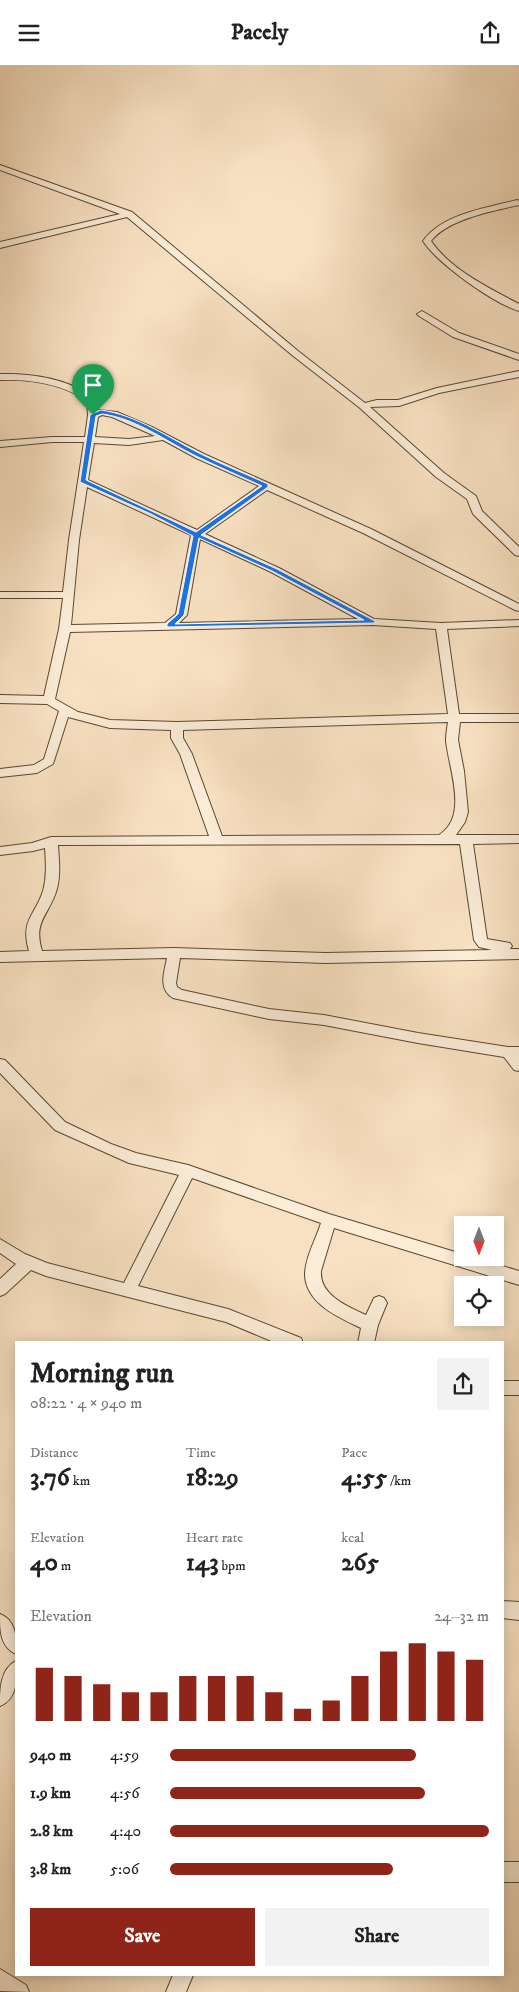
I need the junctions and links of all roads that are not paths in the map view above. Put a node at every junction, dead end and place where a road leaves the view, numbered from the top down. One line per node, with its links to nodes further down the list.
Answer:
1 (0, 167): 3 (street)
2 (518, 205): 5 (street)
3 (130, 214): 4 (street); 10 (street)
4 (0, 245)
5 (519, 308)
6 (422, 314): 7 (street)
7 (519, 357)
8 (519, 374): 10 (street)
9 (0, 377): 11 (street)
10 (363, 406): 18 (street)
11 (93, 415): 12 (street); 13 (street)
12 (164, 437): 13 (street); 16 (street)
13 (89, 440): 14 (street); 15 (street)
14 (0, 445)
15 (83, 481): 17 (street); 20 (street)
16 (266, 486): 17 (street); 21 (street)
17 (196, 535): 22 (street); 24 (street)
18 (519, 553)
19 (0, 595): 20 (street)
20 (68, 595): 26 (street)
21 (519, 608)
22 (372, 622): 24 (street); 25 (street)
23 (519, 623): 25 (street)
24 (169, 626): 26 (street)
25 (441, 626): 30 (street)
26 (66, 629): 28 (street)
27 (0, 699): 28 (street)
28 (49, 701): 29 (street)
29 (65, 709): 32 (street); 33 (street)
30 (454, 718): 31 (street); 32 (street); 34 (street)
31 (519, 718)
32 (177, 726): 37 (street)
33 (0, 773)
34 (442, 839): 35 (street); 37 (street)
35 (466, 839): 36 (street); 41 (street)
36 (519, 839)
37 (217, 840): 38 (street)
38 (51, 841): 39 (street); 43 (street)
39 (0, 851)
40 (174, 953): 41 (street); 43 (street); 44 (street)
41 (519, 953)
42 (0, 957): 43 (street)
43 (37, 957)
44 (513, 1052): 46 (street)
45 (0, 1064): 47 (street)
46 (519, 1066)
47 (188, 1171): 48 (street); 53 (street)
48 (329, 1220): 51 (street); 55 (street)
49 (0, 1245): 50 (street)
50 (28, 1263): 52 (street); 53 (street)
51 (519, 1278)
52 (0, 1289)
53 (130, 1289): 56 (street)
54 (379, 1303): 55 (street)
55 (370, 1325): 57 (street)
56 (290, 1341)
57 (366, 1341)
58 (504, 1388): 59 (street)
59 (519, 1388)
60 (504, 1609): 61 (street)
61 (519, 1611)
62 (0, 1623): 63 (street)
63 (15, 1644)
64 (504, 1872): 65 (street)
65 (519, 1872)
66 (183, 1976): 69 (street)
67 (0, 1979): 68 (street)
68 (20, 1992)
69 (176, 1992)

